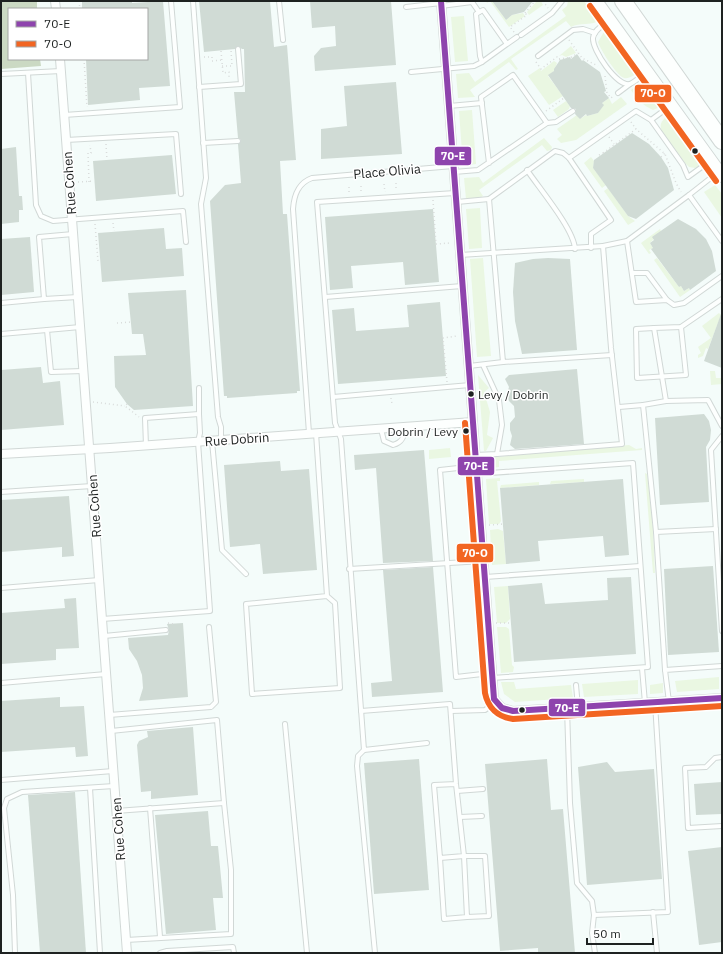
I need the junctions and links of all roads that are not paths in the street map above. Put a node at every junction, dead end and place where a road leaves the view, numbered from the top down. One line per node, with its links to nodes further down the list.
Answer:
1 (171, 1): 32 (lane)
2 (193, 1): 26 (lane)
3 (279, 1): 13 (lane)
4 (562, 1): 14 (lane)
5 (596, 1): 11 (main road)
6 (623, 1): 37 (highway)
7 (464, 2): 8 (lane); 10 (lane)
8 (441, 3): 9 (lane); 19 (street)
9 (406, 7)
10 (479, 12): 14 (lane); 18 (lane)
11 (609, 19): 12 (lane); 22 (main road)
12 (595, 33): 16 (lane); 25 (lane)
13 (283, 40)
14 (507, 44): 18 (lane)
15 (238, 49): 26 (lane)
16 (538, 56)
17 (60, 60): 20 (street, Rue Cohen)
18 (482, 62): 19 (lane)
19 (446, 69): 21 (lane); 29 (street)
20 (61, 71): 23 (lane); 32 (street, Rue Cohen)
21 (411, 72)
22 (647, 72): 25 (lane); 30 (main road)
23 (28, 73): 24 (lane); 50 (lane)
24 (1, 74)
25 (630, 84): 27 (lane)
26 (199, 87): 38 (lane)
27 (618, 92)
28 (482, 103): 29 (lane); 34 (lane); 41 (lane)
29 (449, 106): 42 (street)
30 (671, 106): 33 (lane); 40 (main road)
31 (574, 111): 34 (lane, Place Olivia)
32 (64, 115): 35 (street, Rue Cohen)
33 (651, 120): 39 (lane); 40 (lane)
34 (547, 123): 41 (lane, Place Olivia)
35 (66, 140): 46 (lane); 50 (street, Rue Cohen)
36 (238, 141): 38 (lane)
37 (722, 141)
38 (203, 143): 94 (lane)
39 (569, 158): 43 (lane); 56 (lane)
40 (711, 160): 44 (main road)
41 (489, 163): 42 (lane, Place Olivia)
42 (454, 169): 45 (street); 92 (lane, Place Olivia)
43 (527, 170): 48 (lane); 57 (lane)
44 (720, 174): 47 (lane)
45 (455, 193): 49 (street); 64 (lane)
46 (181, 194)
47 (689, 195): 52 (lane); 53 (lane)
48 (489, 199): 49 (lane); 58 (lane)
49 (456, 202): 59 (street)
50 (72, 220): 51 (street, Rue Cohen); 54 (lane)
51 (73, 234): 63 (street, Rue Cohen); 65 (lane)
52 (722, 240)
53 (627, 241): 55 (lane); 60 (lane)
54 (186, 242)
55 (603, 246): 56 (lane); 74 (lane)
56 (591, 248): 57 (lane)
57 (575, 249): 58 (lane)
58 (494, 252): 59 (lane); 75 (lane)
59 (460, 254): 62 (street)
60 (633, 273): 67 (lane); 67 (lane)
61 (722, 276): 67 (lane)
62 (462, 286): 64 (lane); 77 (street)
63 (78, 297): 65 (lane); 69 (street, Rue Cohen)
64 (325, 297): 82 (lane)
65 (44, 299): 68 (lane)
66 (722, 299): 70 (lane)
67 (667, 300)
68 (1, 303)
69 (80, 327): 72 (lane); 78 (street, Rue Cohen)
70 (681, 327): 71 (lane); 79 (lane)
71 (654, 328): 79 (lane); 79 (lane)
72 (47, 330): 73 (lane); 78 (lane)
73 (1, 334)
74 (612, 355): 75 (lane); 85 (lane)
75 (504, 362): 76 (lane)
76 (483, 365): 77 (lane); 100 (lane)
77 (468, 367): 80 (street)
78 (83, 371): 98 (street, Rue Cohen)
79 (662, 376): 83 (lane)
80 (470, 386): 82 (lane); 87 (street)
81 (199, 388): 86 (lane)
82 (333, 397): 91 (lane)
83 (666, 401): 84 (lane); 88 (lane)
84 (643, 405): 85 (lane); 106 (lane)
85 (619, 407): 100 (lane)
86 (199, 414): 96 (lane); 97 (lane)
87 (473, 422): 89 (street, Rue Dobrin); 101 (street)
88 (722, 426)
89 (404, 427): 90 (street, Rue Dobrin); 90 (lane)
90 (381, 428): 91 (street, Rue Dobrin)
91 (338, 431): 92 (street, Rue Dobrin); 110 (lane)
92 (312, 433): 94 (street, Rue Dobrin); 115 (lane, Place Olivia)
93 (722, 436): 105 (lane)
94 (221, 440): 95 (street, Rue Dobrin)
95 (212, 441): 96 (street, Rue Dobrin); 111 (lane)
96 (198, 442): 97 (street, Rue Dobrin); 116 (lane)
97 (146, 446): 98 (street, Rue Dobrin)
98 (90, 449): 99 (street, Rue Dobrin); 103 (street, Rue Cohen)
99 (1, 454)
100 (497, 454): 101 (lane)
101 (475, 455): 102 (street)
102 (476, 470): 107 (street); 108 (lane); 109 (lane)
103 (92, 486): 104 (lane); 113 (street, Rue Cohen)
104 (1, 492)
105 (716, 529): 106 (lane); 119 (lane)
106 (656, 532): 123 (lane)
107 (483, 561): 108 (lane); 112 (street)
108 (448, 563): 110 (lane); 125 (lane)
109 (640, 566): 112 (lane); 122 (lane)
110 (349, 569): 135 (lane)
111 (246, 574)
112 (484, 577): 125 (street)
113 (99, 580): 114 (lane); 116 (street, Rue Cohen)
114 (1, 588)
115 (327, 596): 115 (lane)
116 (102, 620): 120 (street, Rue Cohen)
117 (209, 627): 137 (lane)
118 (166, 630): 120 (lane)
119 (722, 631)
120 (104, 636): 124 (street, Rue Cohen)
121 (722, 666): 123 (lane)
122 (642, 668): 125 (lane); 131 (lane)
123 (665, 670): 130 (lane)
124 (106, 674): 126 (lane); 137 (street, Rue Cohen)
125 (491, 676): 129 (street)
126 (1, 683)
127 (576, 685): 133 (lane)
128 (722, 698): 130 (street)
129 (496, 702): 134 (street); 136 (lane)
130 (669, 702): 132 (street)
131 (645, 703): 132 (street); 133 (street)
132 (655, 703): 158 (lane)
133 (578, 707): 134 (street)
134 (567, 708): 159 (lane)
135 (361, 711): 136 (lane); 141 (lane)
136 (451, 711): 145 (lane)
137 (109, 715): 139 (street, Rue Cohen)
138 (285, 724): 168 (lane)
139 (111, 731): 143 (street, Rue Cohen); 150 (lane)
140 (427, 743): 141 (lane)
141 (364, 750): 169 (lane)
142 (722, 757): 155 (lane)
143 (114, 771): 144 (lane); 146 (street, Rue Cohen)
144 (1, 780)
145 (456, 784): 149 (lane); 157 (lane)
146 (115, 786): 147 (lane); 152 (street, Rue Cohen)
147 (90, 788): 163 (lane); 164 (lane)
148 (483, 789): 149 (lane)
149 (457, 791): 154 (lane)
150 (224, 802): 151 (lane); 161 (lane)
151 (150, 808): 152 (lane); 161 (lane)
152 (116, 810): 162 (street, Rue Cohen)
153 (482, 816): 154 (lane)
154 (460, 817): 156 (lane)
155 (722, 826)
156 (464, 856): 157 (lane); 160 (lane); 160 (lane)
157 (440, 858): 160 (lane)
158 (653, 912): 159 (lane); 171 (lane)
159 (594, 915): 170 (lane)
160 (467, 917)
161 (160, 937): 162 (lane)
162 (126, 940): 165 (street, Rue Cohen)
163 (15, 953)
164 (100, 953)
165 (127, 953)
166 (160, 953): 167 (lane)
167 (234, 953)
168 (307, 953)
169 (374, 953)
170 (595, 953)
171 (657, 953)

